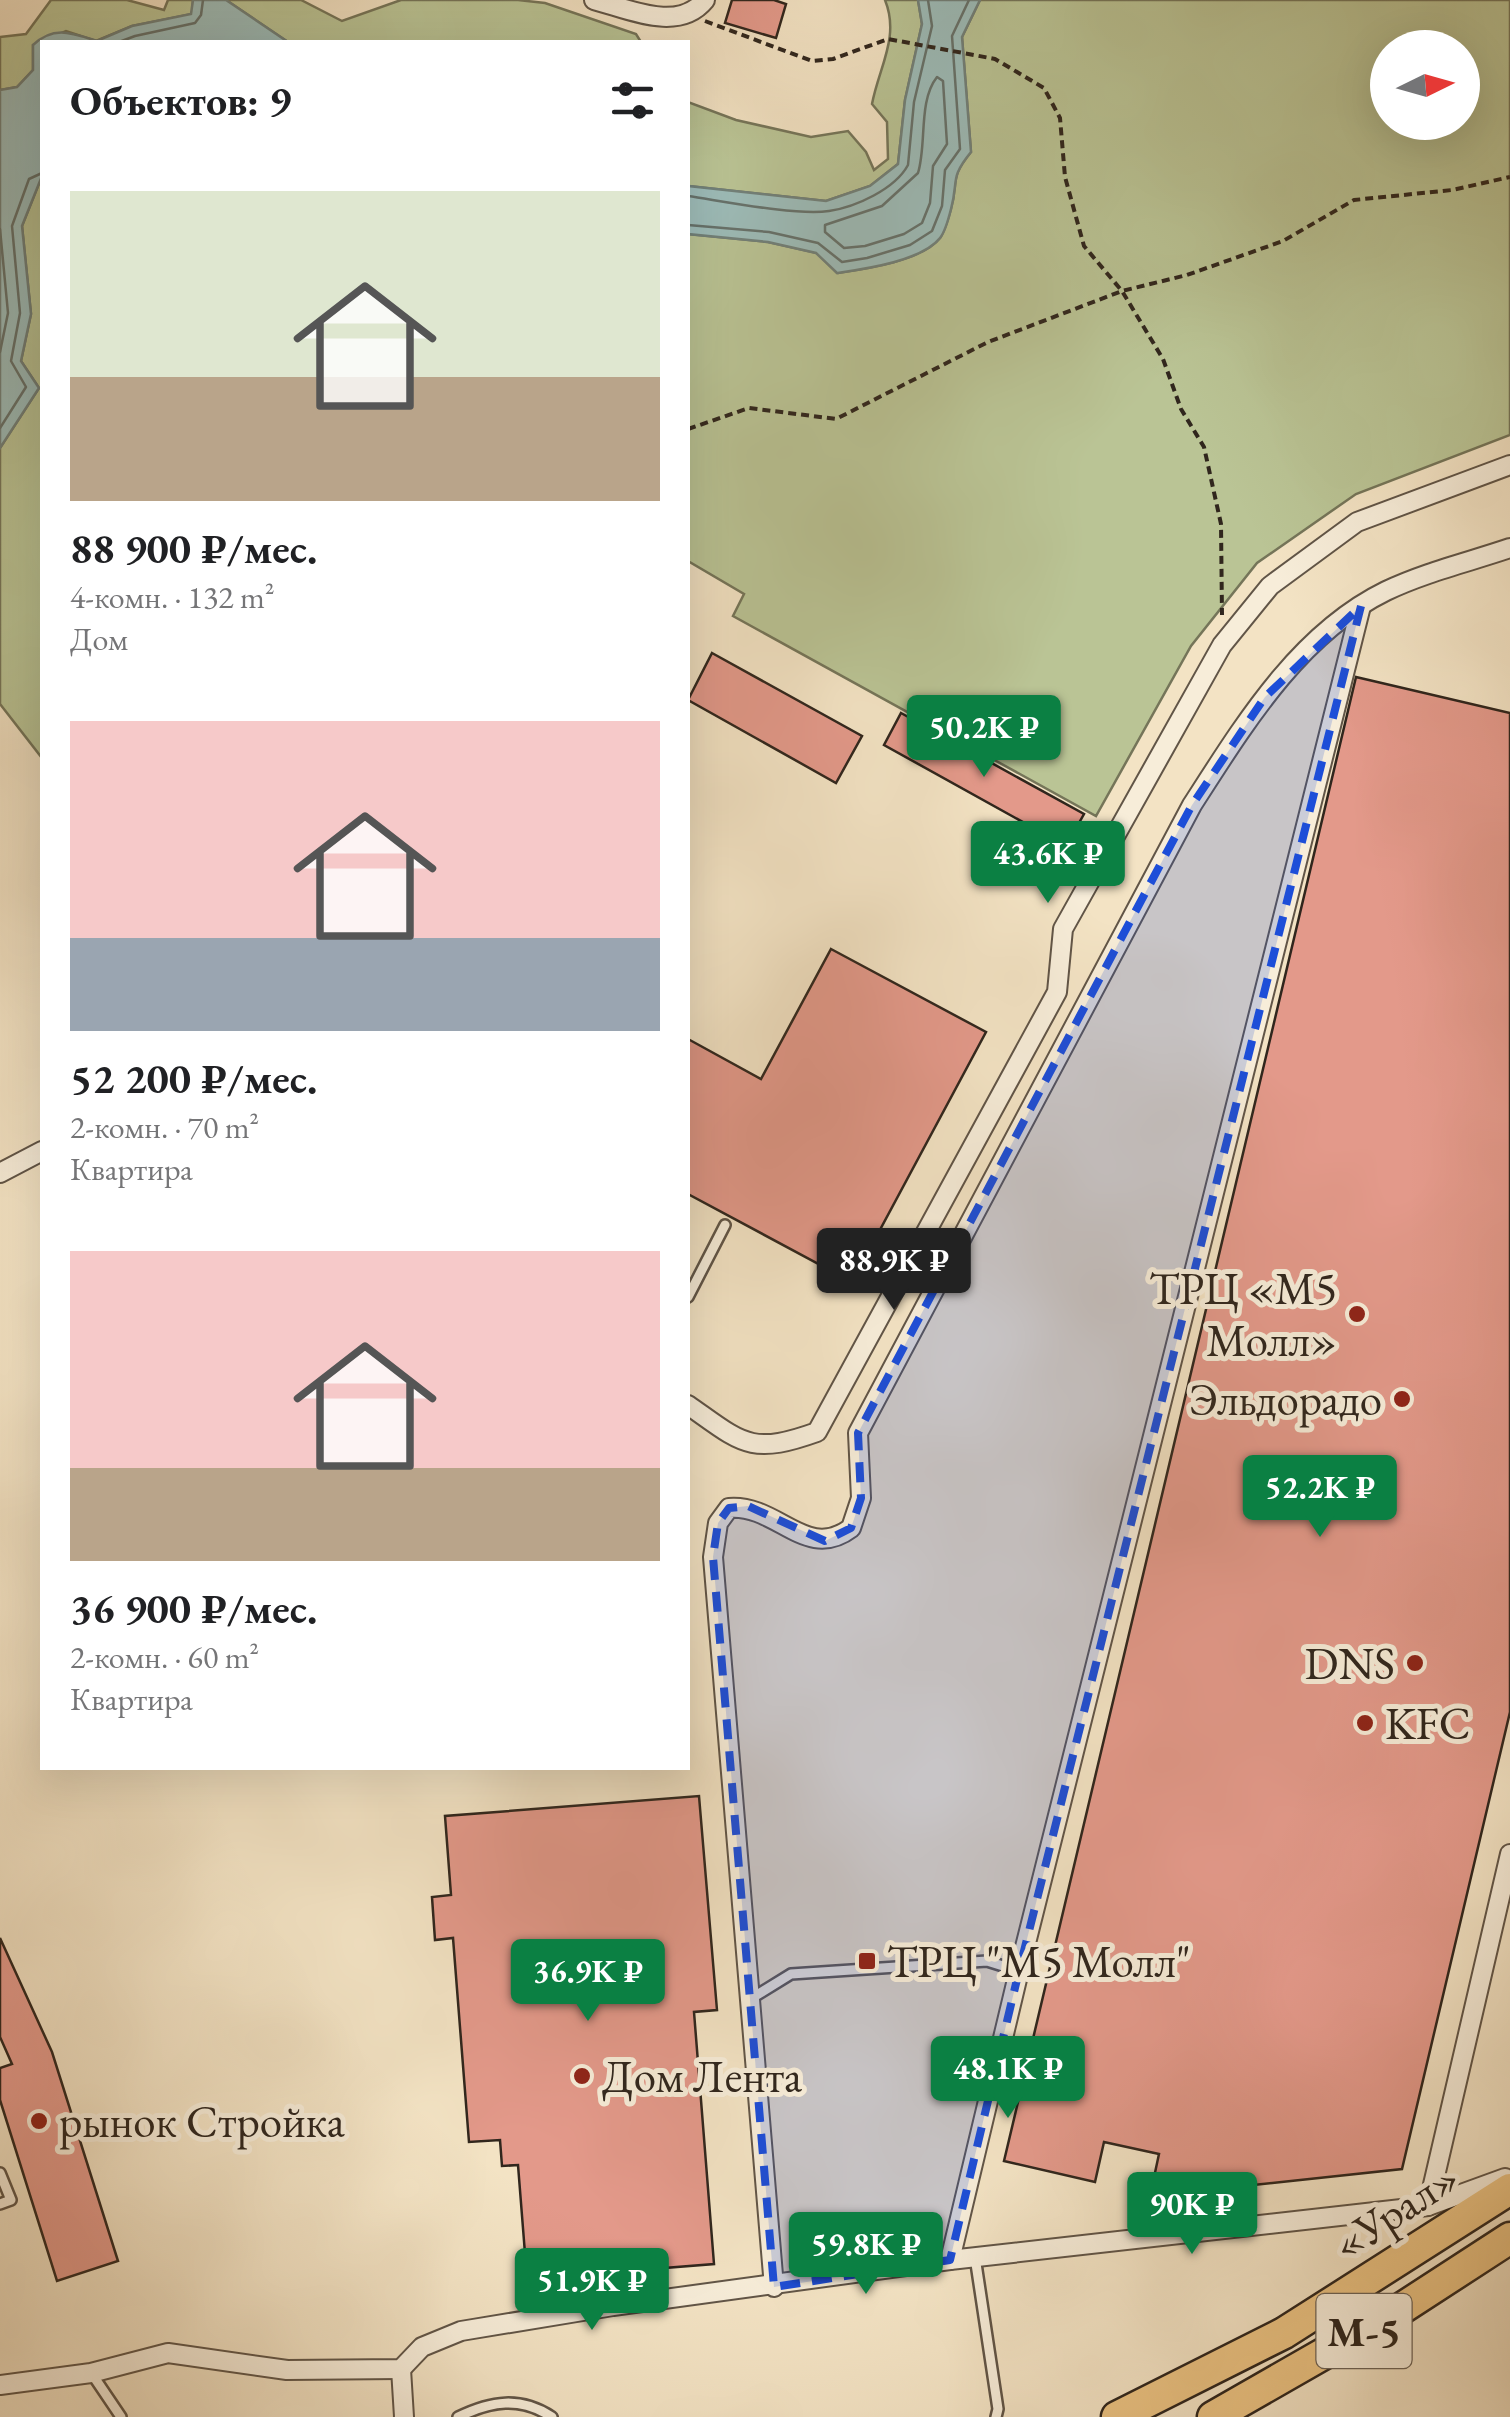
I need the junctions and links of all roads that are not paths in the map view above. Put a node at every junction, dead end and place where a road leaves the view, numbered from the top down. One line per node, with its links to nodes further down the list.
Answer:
1 (594, 0): 2 (street)
2 (699, 6)
3 (1510, 465): 10 (street)
4 (1510, 548): 5 (street)
5 (1361, 606): 12 (street); 13 (street)
6 (40, 1152): 7 (street)
7 (0, 1174)
8 (725, 1224): 9 (lane)
9 (690, 1293)
10 (690, 1406)
11 (1510, 1854): 18 (street)
12 (1019, 1971): 13 (lane); 21 (street)
13 (752, 1998): 22 (street)
14 (0, 2174): 17 (lane)
15 (1510, 2176): 18 (street)
16 (1510, 2189): 31 (highway, «Урал» / М-5)
17 (0, 2204)
18 (1428, 2206): 20 (street)
19 (1510, 2238): 32 (highway, «Урал» / М-5)
20 (975, 2257): 21 (street); 30 (lane)
21 (950, 2260): 22 (street)
22 (774, 2286): 23 (street)
23 (401, 2369): 24 (street); 27 (street)
24 (91, 2373): 25 (street); 26 (lane)
25 (0, 2385)
26 (121, 2417)
27 (404, 2417)
28 (458, 2417): 29 (lane)
29 (552, 2417)
30 (996, 2417)
31 (1117, 2417)
32 (1213, 2417)

